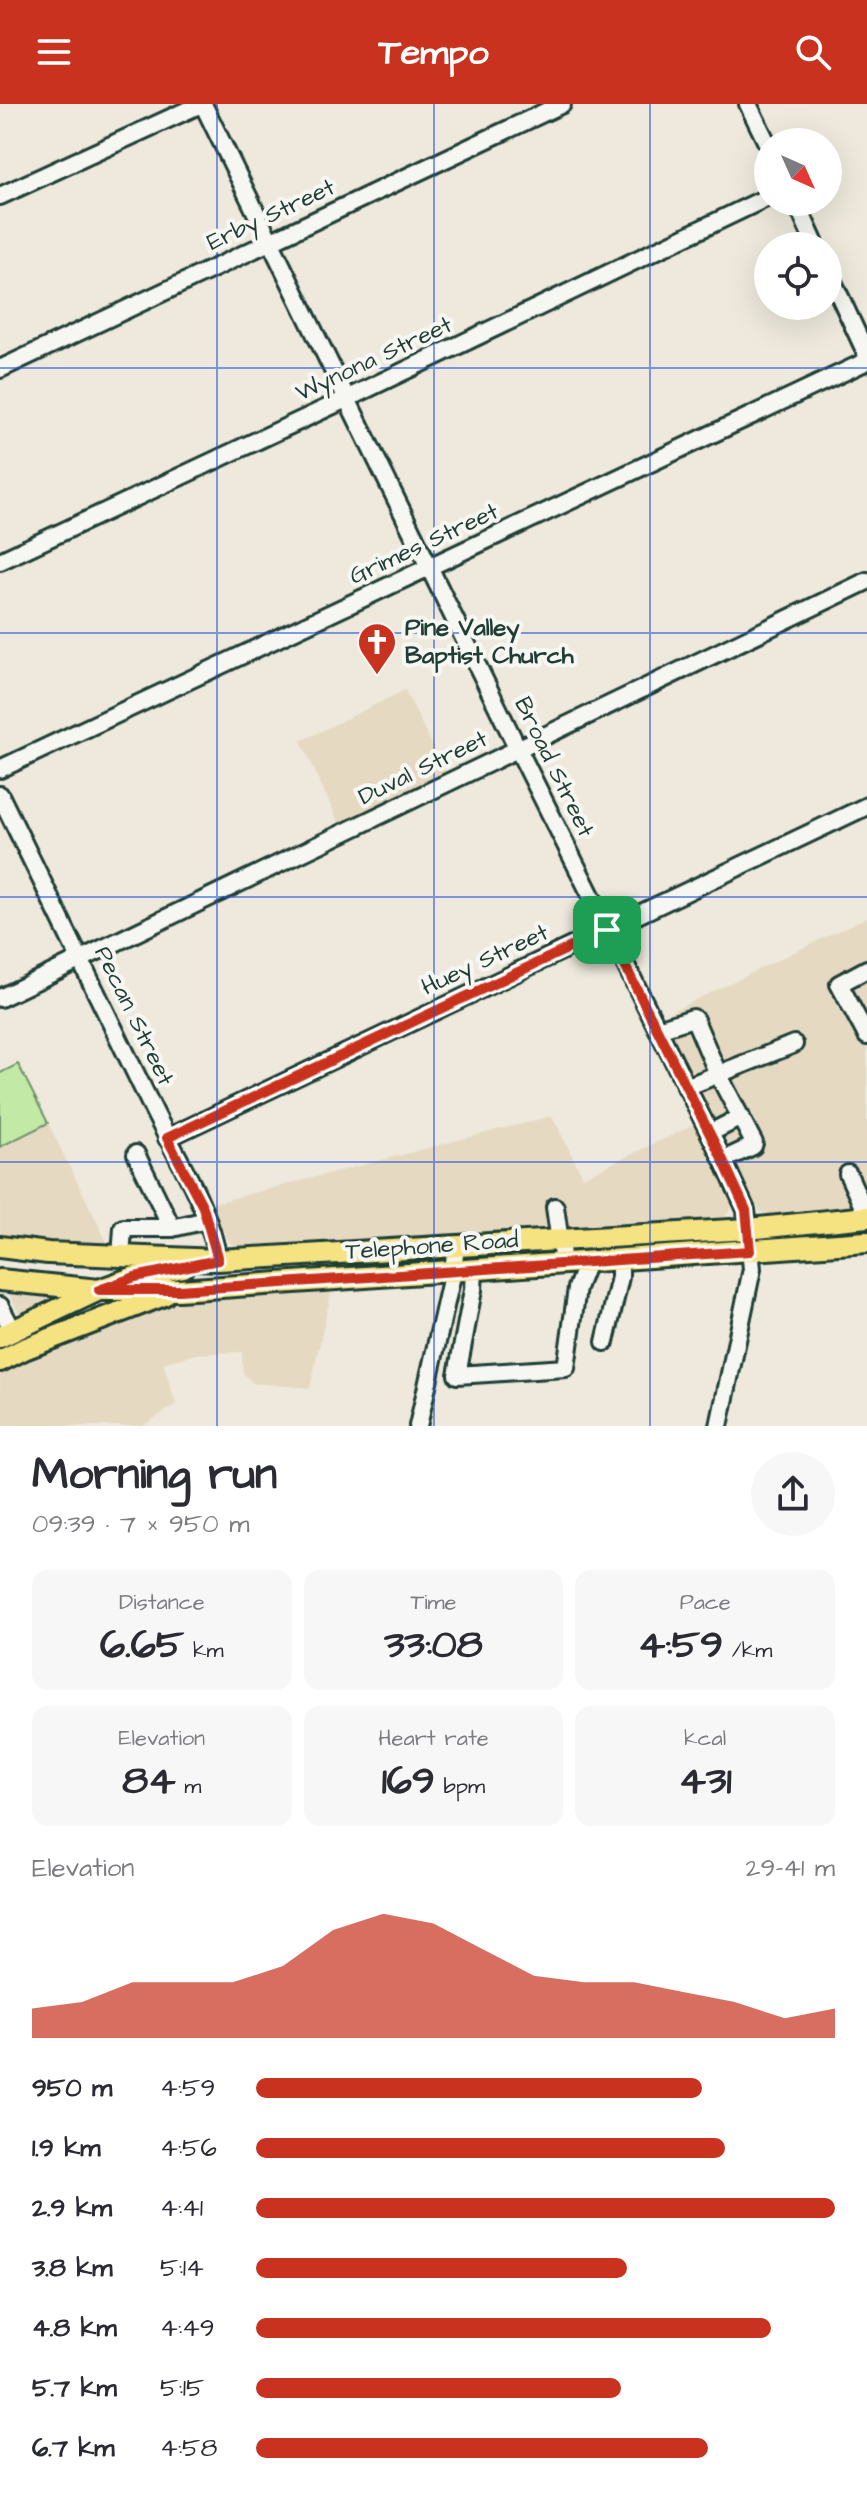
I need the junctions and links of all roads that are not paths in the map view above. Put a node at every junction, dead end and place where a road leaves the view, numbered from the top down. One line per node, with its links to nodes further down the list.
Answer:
1 (202, 104): 5 (street); 7 (street, Broad Street)
2 (562, 104): 7 (street, Erby Street)
3 (748, 104): 4 (street)
4 (760, 128)
5 (0, 196)
6 (754, 204): 12 (street, Wynona Street)
7 (271, 242): 11 (street, Erby Street); 12 (street, Broad Street)
8 (842, 301): 9 (street)
9 (867, 355)
10 (867, 361): 14 (street, Grimes Street)
11 (0, 369)
12 (346, 399): 13 (street, Wynona Street); 14 (street, Broad Street)
13 (0, 561)
14 (430, 568): 16 (street, Broad Street); 17 (street, Grimes Street)
15 (867, 581): 16 (street, Duval Street)
16 (518, 749): 20 (street, Broad Street); 21 (street, Duval Street)
17 (0, 769)
18 (0, 795): 21 (street, Pecan Street)
19 (867, 806): 20 (street, Huey Street)
20 (607, 930): 24 (street, Broad Street); 31 (street, Huey Street)
21 (80, 959): 23 (street, Duval Street); 31 (street, Pecan Street)
22 (867, 969): 25 (street)
23 (0, 998)
24 (658, 1029): 27 (street); 28 (street, Broad Street)
25 (867, 1036)
26 (794, 1044): 27 (street)
27 (718, 1074): 28 (street); 29 (street)
28 (686, 1087): 30 (street, Broad Street)
29 (741, 1117): 30 (street); 33 (street)
30 (710, 1133): 33 (street, Broad Street)
31 (167, 1138): 37 (street, Pecan Street)
32 (136, 1154): 38 (street)
33 (723, 1160): 39 (street, Broad Street)
34 (848, 1174): 36 (street)
35 (555, 1207): 40 (street)
36 (867, 1216): 39 (main road, Telephone Road)
37 (207, 1220): 38 (street); 46 (street, Pecan Street)
38 (172, 1228): 45 (street)
39 (748, 1229): 40 (main road, Telephone Road); 44 (street, Broad Street)
40 (560, 1240): 42 (main road, Telephone Road); 49 (street)
41 (867, 1242): 44 (main road, Telephone Road)
42 (456, 1246): 46 (main road, Telephone Road); 50 (street)
43 (0, 1247): 45 (main road, Telephone Road)
44 (750, 1251): 47 (main road, Telephone Road); 59 (street, Broad Street)
45 (121, 1257): 46 (main road, Telephone Road)
46 (218, 1260): 52 (main road)
47 (620, 1260): 48 (main road, Telephone Road); 56 (street)
48 (587, 1262): 49 (main road, Telephone Road); 50 (street)
49 (563, 1263): 50 (main road, Telephone Road)
50 (464, 1270): 53 (main road, Telephone Road); 58 (street)
51 (0, 1280): 52 (main road, Telephone Road)
52 (99, 1290): 53 (main road, Telephone Road); 55 (main road)
53 (179, 1290): 55 (main road)
54 (0, 1306): 55 (street)
55 (12, 1339): 57 (main road)
56 (605, 1342)
57 (0, 1361)
58 (418, 1426)
59 (719, 1426)

